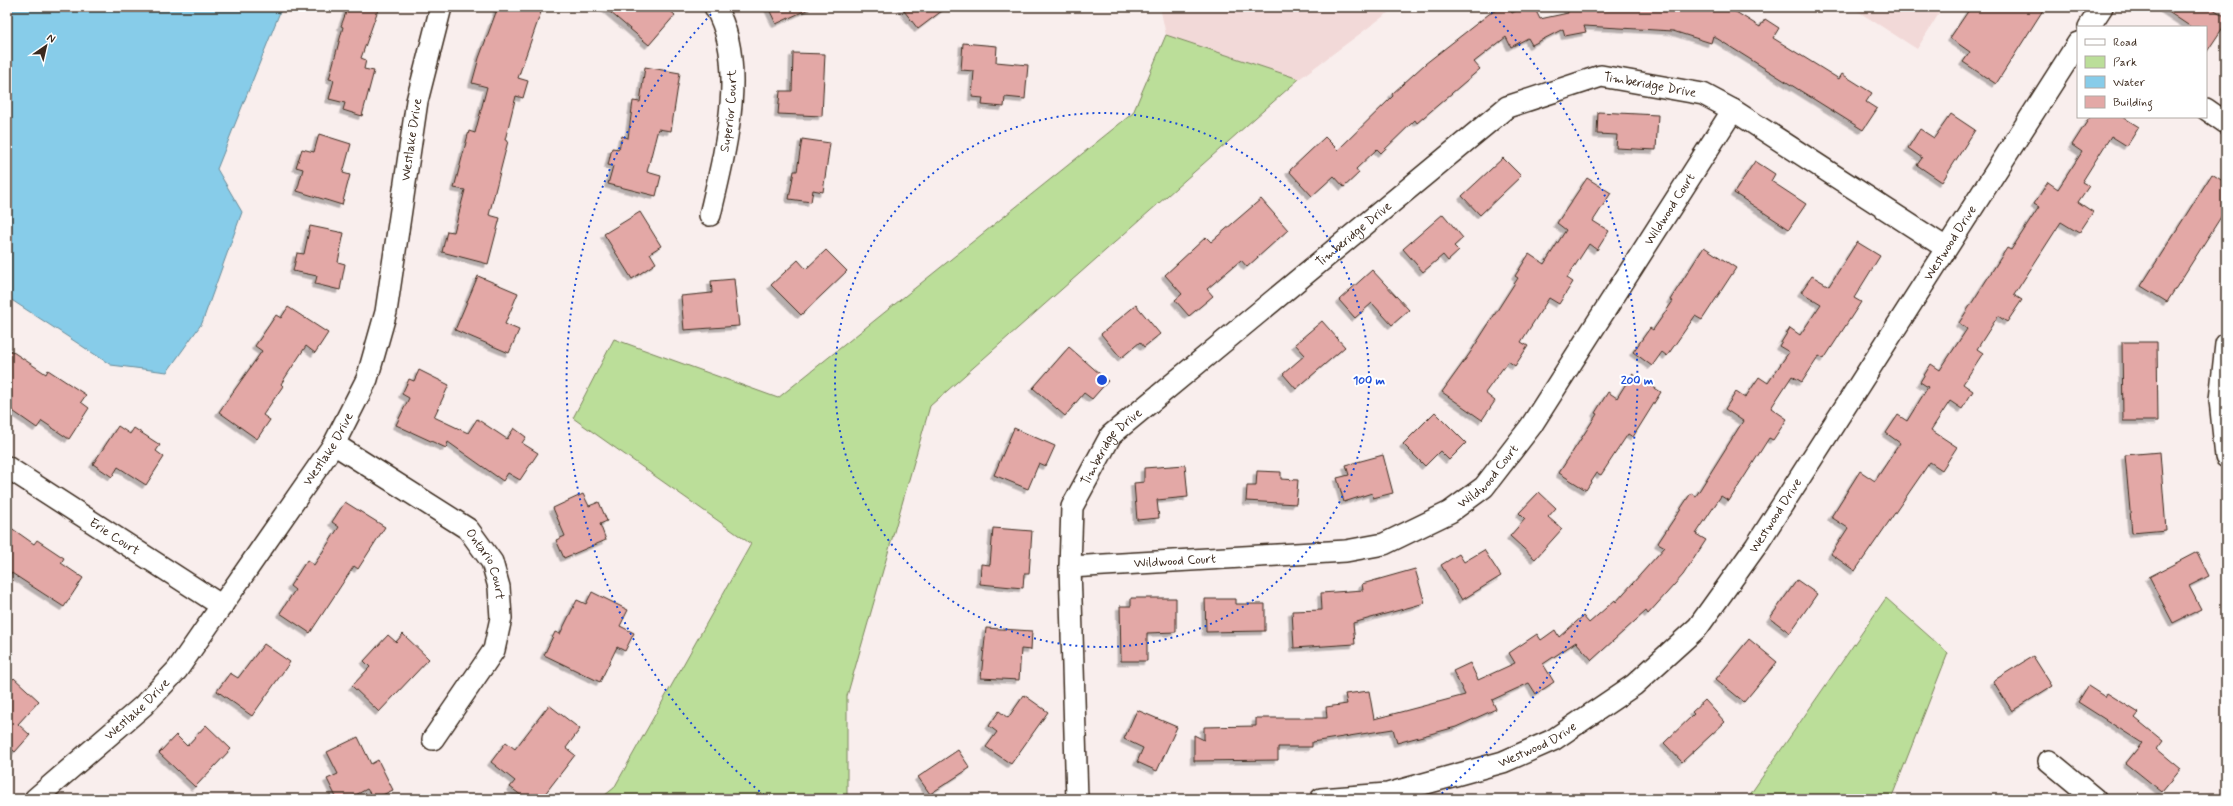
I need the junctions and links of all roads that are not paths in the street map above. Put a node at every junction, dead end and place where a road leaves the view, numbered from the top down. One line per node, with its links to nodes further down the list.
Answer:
1 (441, 7): 12 (street, Westlake Drive)
2 (715, 7): 9 (street, Superior Court)
3 (2102, 7): 4 (street)
4 (2090, 26)
5 (2077, 45): 10 (street, Westwood Drive)
6 (1733, 110): 10 (street, Timberidge Drive); 15 (street, Wildwood Court); 15 (street, Timberidge Drive)
7 (2207, 110): 8 (street)
8 (2226, 123)
9 (710, 215)
10 (1946, 248): 21 (street, Westwood Drive)
11 (2226, 344): 13 (street)
12 (334, 444): 16 (street, Westlake Drive); 17 (street, Ontario Court)
13 (2226, 457)
14 (7, 467): 16 (street, Erie Court)
15 (1070, 567): 20 (street, Timberidge Drive)
16 (222, 606): 19 (street, Westlake Drive)
17 (433, 739)
18 (2049, 761): 22 (street)
19 (35, 799)
20 (1077, 799)
21 (1321, 799)
22 (2095, 799)

